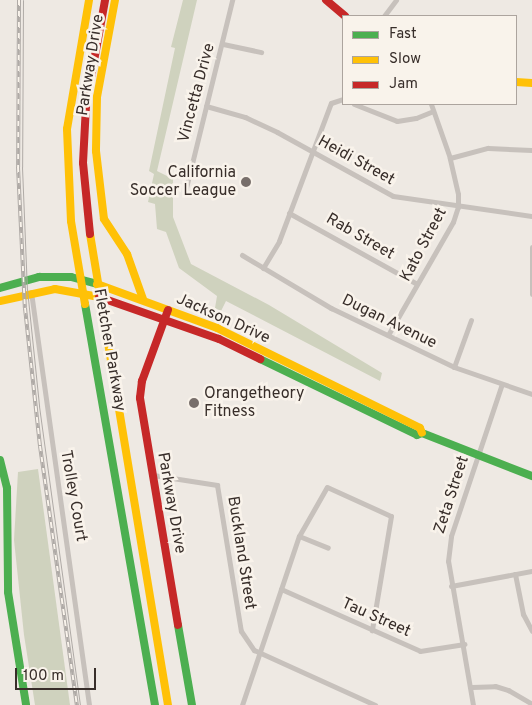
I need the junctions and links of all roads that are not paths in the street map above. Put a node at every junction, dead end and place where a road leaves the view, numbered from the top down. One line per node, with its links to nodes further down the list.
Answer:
1 (89, 0): 29 (main road, Fletcher Parkway)
2 (105, 0): 30 (main road, Fletcher Parkway)
3 (115, 0): 28 (main road, Parkway Drive)
4 (232, 0): 9 (street, Vincetta Drive)
5 (326, 0): 7 (main road)
6 (396, 0): 8 (street)
7 (344, 15)
8 (385, 15)
9 (223, 44): 10 (street); 16 (street, Vincetta Drive)
10 (261, 52)
11 (517, 82): 12 (main road)
12 (532, 83)
13 (342, 99): 19 (street)
14 (357, 105): 17 (street)
15 (431, 105): 17 (street, Kato Street)
16 (206, 106): 19 (street, Heidi Street); 21 (street, Vincetta Drive)
17 (433, 111): 20 (street, Kato Street)
18 (532, 150): 20 (street)
19 (313, 151): 22 (street, Heidi Street); 23 (street)
20 (450, 158): 22 (street, Kato Street)
21 (185, 192)
22 (458, 207): 24 (street, Heidi Street); 31 (street, Kato Street)
23 (289, 213): 27 (street); 31 (street, Rab Street)
24 (532, 216)
25 (532, 247): 36 (street)
26 (242, 255): 27 (street, Dugan Avenue)
27 (263, 268): 43 (street, Dugan Avenue)
28 (132, 276): 33 (main road); 38 (main road, Parkway Drive)
29 (82, 280): 30 (main road, Jackson Drive); 32 (main road, Jackson Drive); 35 (main road, Fletcher Parkway)
30 (97, 284): 33 (main road, Jackson Drive); 37 (main road, Fletcher Parkway)
31 (417, 284): 43 (street, Kato Street)
32 (0, 288)
33 (121, 290): 38 (main road, Jackson Drive)
34 (31, 292): 35 (main road, Jackson Drive); 39 (main road, Jackson Drive); 65 (street, Trolley Court)
35 (84, 294): 37 (main road, Jackson Drive); 66 (main road, Fletcher Parkway)
36 (532, 294)
37 (99, 297): 41 (main road, Jackson Drive); 67 (main road, Fletcher Parkway)
38 (143, 299): 40 (main road, Jackson Drive)
39 (0, 301)
40 (168, 310): 41 (main road, Parkway Drive); 47 (main road, Jackson Drive)
41 (164, 320): 47 (main road, Jackson Drive); 50 (main road, Parkway Drive)
42 (471, 320): 44 (street)
43 (388, 335): 44 (street, Dugan Avenue)
44 (454, 367): 45 (street, Dugan Avenue)
45 (502, 384): 46 (street, Dugan Avenue); 48 (street, Zeta Street)
46 (532, 394)
47 (422, 433): 48 (main road, Jackson Drive)
48 (478, 457): 51 (main road, Jackson Drive); 56 (street, Zeta Street)
49 (0, 460): 64 (main road)
50 (153, 475): 61 (street, Buckland Street); 68 (main road, Parkway Drive)
51 (532, 476)
52 (299, 536): 53 (street); 57 (street); 58 (street)
53 (328, 548)
54 (532, 571): 55 (street)
55 (515, 574): 56 (street); 59 (street)
56 (451, 586): 60 (street, Zeta Street)
57 (281, 589): 58 (street, Tau Street); 61 (street)
58 (372, 630): 60 (street, Tau Street)
59 (532, 631)
60 (464, 644): 62 (street, Zeta Street)
61 (260, 653): 69 (street); 70 (street)
62 (472, 687): 63 (street); 71 (street, Zeta Street)
63 (532, 704)
64 (26, 705)
65 (90, 705)
66 (155, 705)
67 (168, 705)
68 (192, 705)
69 (242, 705)
70 (375, 705)
71 (473, 705)

